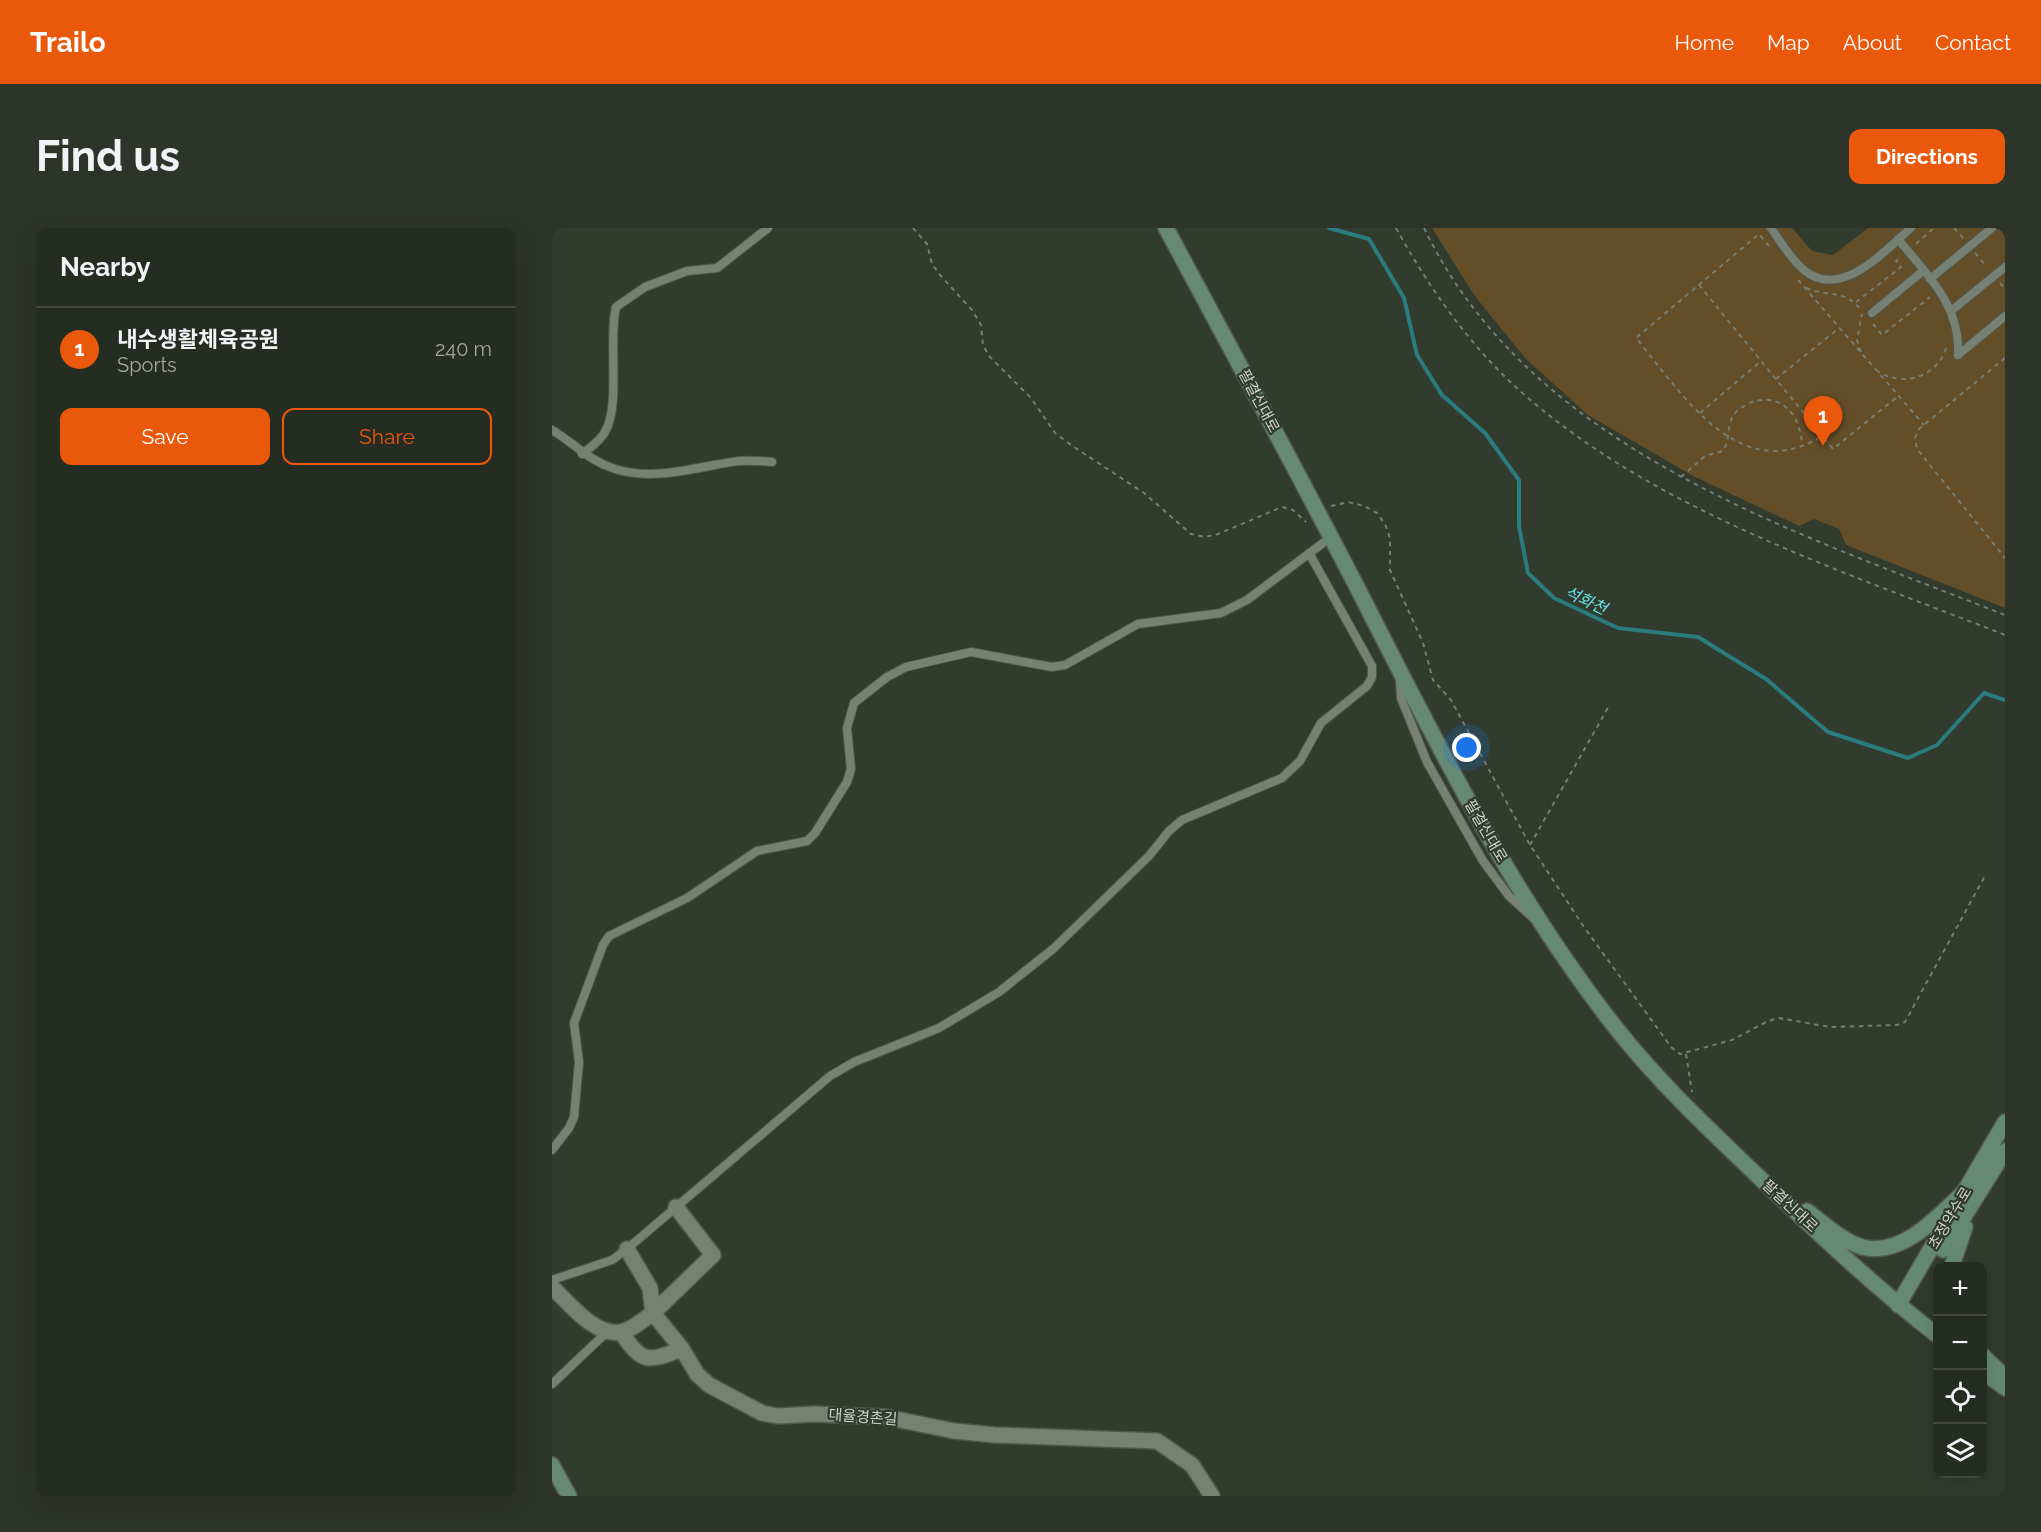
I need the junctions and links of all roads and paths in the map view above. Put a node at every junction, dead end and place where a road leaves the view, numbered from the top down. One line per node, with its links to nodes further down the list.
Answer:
1 (768, 228): 42 (lane)
2 (913, 228): 46 (path)
3 (1166, 228): 45 (main road, 팔결신대로)
4 (1396, 228): 50 (path)
5 (1424, 228): 44 (path)
6 (1771, 228): 11 (lane)
7 (1911, 228): 11 (lane)
8 (1934, 228): 12 (path)
9 (1954, 228): 16 (path)
10 (1992, 228): 18 (lane)
11 (1898, 239): 12 (lane)
12 (1908, 251): 15 (lane); 22 (path)
13 (1774, 252): 19 (path)
14 (2005, 267): 16 (lane)
15 (1923, 271): 18 (lane); 26 (lane)
16 (1994, 276): 20 (path); 25 (lane)
17 (1797, 278): 28 (path)
18 (1930, 279): 25 (lane)
19 (1699, 285): 32 (path); 36 (path)
20 (2005, 289)
21 (1929, 297): 23 (path)
22 (1856, 302)
23 (1935, 302)
24 (1863, 311): 30 (path)
25 (1952, 311): 27 (lane)
26 (1872, 313)
27 (2005, 316)
28 (1839, 328): 30 (path); 34 (path)
29 (1947, 344): 33 (path)
30 (1862, 355): 33 (path)
31 (2005, 358): 37 (path)
32 (1761, 361): 34 (path); 36 (path)
33 (1871, 367): 35 (path)
34 (1776, 380): 39 (path)
35 (1898, 397): 37 (path); 39 (path)
36 (1700, 413): 40 (path)
37 (1924, 425): 48 (path)
38 (552, 430): 42 (lane)
39 (1822, 436): 41 (path)
40 (1729, 438): 41 (path); 41 (path); 44 (path)
41 (1802, 446)
42 (582, 454): 43 (lane)
43 (772, 462)
44 (1681, 477): 49 (path)
45 (1318, 513): 46 (main road, 팔결신대로); 52 (path)
46 (1327, 539): 47 (lane); 55 (main road, 팔결신대로)
47 (1309, 553): 57 (lane); 62 (lane)
48 (2005, 558)
49 (2005, 615)
50 (2005, 635)
51 (1609, 706): 52 (path)
52 (1530, 845): 54 (path)
53 (1986, 874): 54 (path)
54 (1686, 1054): 55 (path)
55 (1697, 1118): 59 (main road, 팔결신대로)
56 (2005, 1122): 60 (main road, 초정약수로)
57 (552, 1150)
58 (2005, 1151): 61 (main road, 초정약수로)
59 (1761, 1179): 60 (main road); 67 (main road, 팔결신대로)
60 (1967, 1188): 67 (main road, 초정약수로)
61 (1973, 1204): 64 (main road); 67 (main road, 초정약수로)
62 (676, 1207): 63 (lane); 68 (street)
63 (627, 1249): 65 (lane); 68 (street)
64 (1953, 1262)
65 (552, 1280)
66 (552, 1287): 69 (street)
67 (1898, 1305): 70 (main road, 팔결신대로)
68 (653, 1313): 69 (street); 71 (street, 대율경촌길)
69 (614, 1332): 71 (street); 75 (lane)
70 (1933, 1332)
71 (682, 1349): 79 (street, 대율경촌길)
72 (1987, 1359): 74 (main road)
73 (1987, 1374): 76 (main road)
74 (2005, 1377)
75 (552, 1384)
76 (2005, 1388)
77 (552, 1465): 78 (main road)
78 (569, 1496)
79 (1212, 1496)

